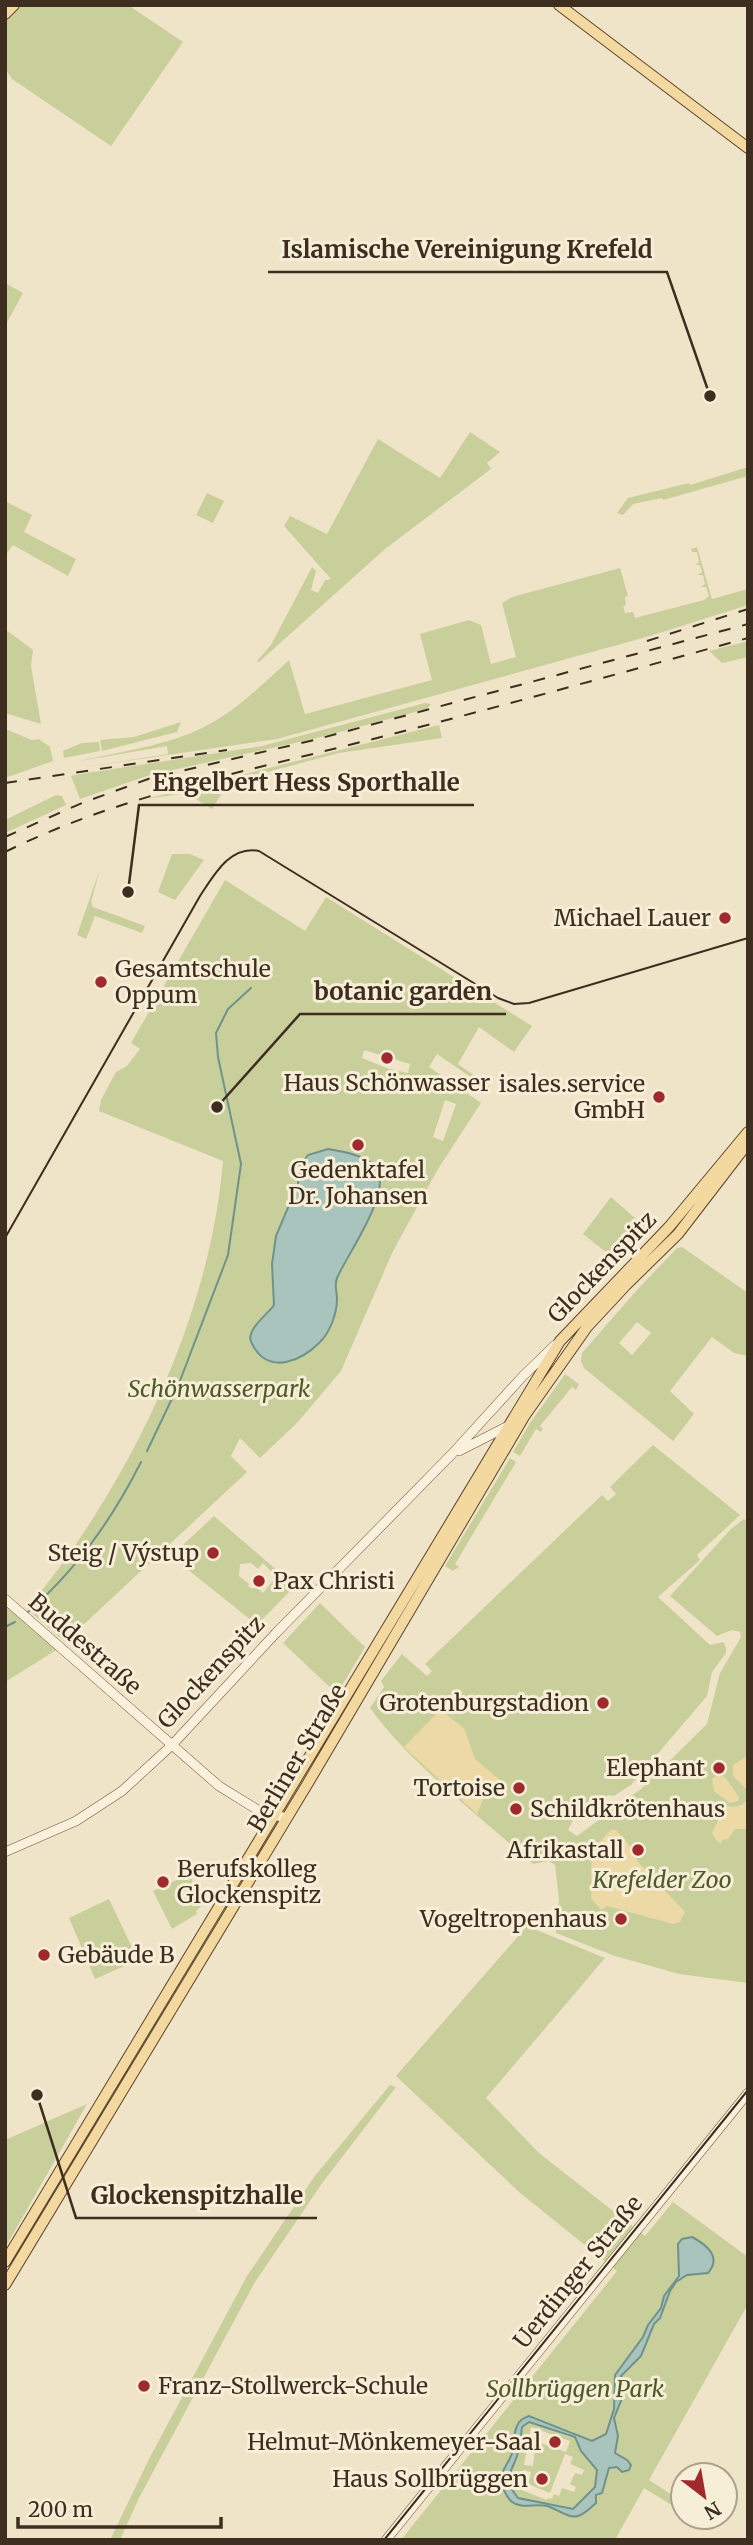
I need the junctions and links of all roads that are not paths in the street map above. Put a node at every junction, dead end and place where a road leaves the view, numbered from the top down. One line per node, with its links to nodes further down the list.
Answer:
1 (14, 5): 3 (main road)
2 (559, 5): 4 (main road)
3 (5, 15)
4 (748, 148)
5 (748, 1132): 7 (main road, Glockenspitz)
6 (748, 1143): 8 (main road, Glockenspitz)
7 (560, 1341): 10 (main road, Berliner Straße); 11 (main road, Glockenspitz)
8 (562, 1362): 9 (main road, Berliner Straße)
9 (525, 1415): 10 (main road, Glockenspitz); 14 (main road, Berliner Straße)
10 (510, 1425): 11 (main road, Glockenspitz); 14 (main road, Berliner Straße)
11 (451, 1455): 13 (main road, Glockenspitz)
12 (5, 1599): 13 (main road, Buddestraße)
13 (172, 1745): 14 (main road, Buddestraße); 15 (main road, Glockenspitz)
14 (281, 1817): 17 (main road, Berliner Straße); 18 (main road, Berliner Straße)
15 (5, 1852)
16 (748, 2093): 19 (main road, Uerdinger Straße)
17 (5, 2262)
18 (5, 2285)
19 (386, 2540)

